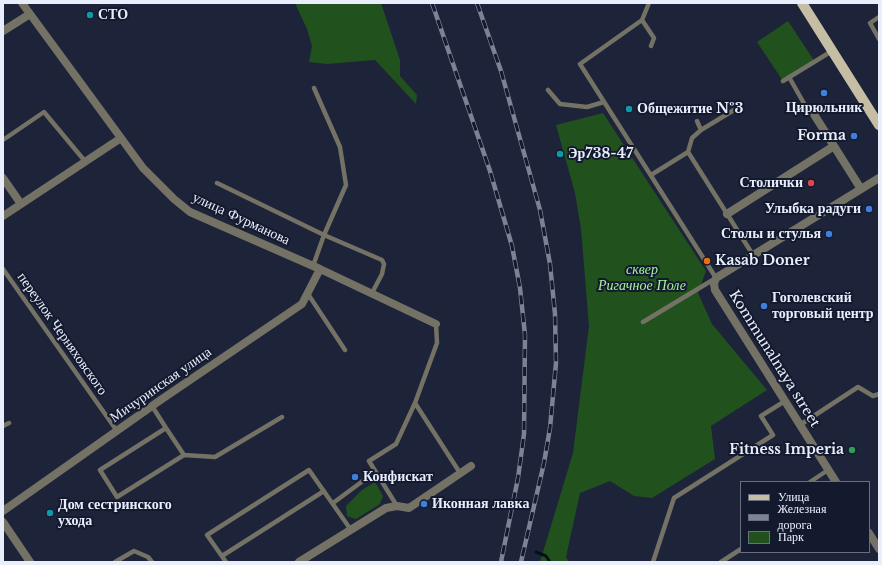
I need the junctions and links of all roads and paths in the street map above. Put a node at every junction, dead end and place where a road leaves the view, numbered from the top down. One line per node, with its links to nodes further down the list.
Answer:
1 (22, 3): 4 (street, улица Фурманова)
2 (649, 3): 6 (lane)
3 (802, 3): 10 (main road)
4 (30, 14): 7 (street); 21 (street, улица Фурманова)
5 (879, 17): 8 (lane)
6 (642, 20): 9 (lane); 15 (lane)
7 (3, 31)
8 (879, 39)
9 (651, 46)
10 (832, 51): 11 (lane); 19 (main road)
11 (789, 77): 12 (lane); 16 (lane)
12 (783, 80)
13 (314, 88): 34 (lane)
14 (548, 90): 15 (lane)
15 (604, 102): 26 (lane)
16 (808, 107): 23 (street)
17 (734, 110): 20 (lane)
18 (697, 121): 20 (lane)
19 (878, 122)
20 (701, 130): 24 (lane)
21 (121, 138): 25 (street); 36 (street, улица Фурманова)
22 (3, 140): 25 (lane)
23 (834, 146): 30 (street); 32 (street)
24 (688, 152): 26 (lane); 32 (lane)
25 (84, 160): 31 (street)
26 (651, 175): 38 (lane)
27 (3, 178): 31 (street)
28 (879, 178): 30 (street)
29 (217, 184): 34 (lane)
30 (861, 189): 35 (street)
31 (21, 204): 33 (street)
32 (727, 214): 35 (lane)
33 (3, 216)
34 (324, 235): 36 (lane); 39 (lane)
35 (753, 255): 38 (street)
36 (317, 268): 39 (street, улица Фурманова); 40 (street, Мичуринская улица)
37 (3, 269): 53 (lane, переулок Черняховского)
38 (716, 278): 41 (lane); 45 (street, Kommunalnaya street)
39 (372, 293): 42 (street, улица Фурманова)
40 (308, 294): 43 (lane); 47 (street, Мичуринская улица)
41 (643, 322)
42 (436, 324): 46 (lane)
43 (345, 350)
44 (879, 394): 50 (lane)
45 (785, 401): 50 (street, Kommunalnaya street); 77 (lane)
46 (415, 403): 57 (lane); 58 (lane)
47 (152, 406): 52 (lane); 53 (street, Мичуринская улица)
48 (282, 416): 54 (lane)
49 (8, 423): 51 (lane)
50 (800, 425): 56 (street, Kommunalnaya street)
51 (3, 426)
52 (166, 428): 54 (lane); 54 (lane)
53 (117, 431): 64 (street, Мичуринская улица)
54 (184, 455)
55 (471, 466): 58 (street)
56 (828, 470): 59 (lane); 60 (street, Kommunalnaya street)
57 (376, 472): 62 (lane); 63 (lane)
58 (460, 473): 63 (street)
59 (812, 481)
60 (835, 481)
61 (324, 491): 62 (lane); 70 (lane); 70 (lane)
62 (333, 503): 66 (lane)
63 (397, 506): 66 (street)
64 (3, 511)
65 (3, 522): 72 (street)
66 (350, 530): 71 (street)
67 (870, 535): 68 (street)
68 (879, 549)
69 (740, 550): 78 (lane)
70 (222, 556): 75 (lane)
71 (311, 559): 76 (street)
72 (30, 562)
73 (115, 562): 74 (lane)
74 (152, 562)
75 (226, 562)
76 (299, 562)
77 (653, 562)
78 (721, 562)

